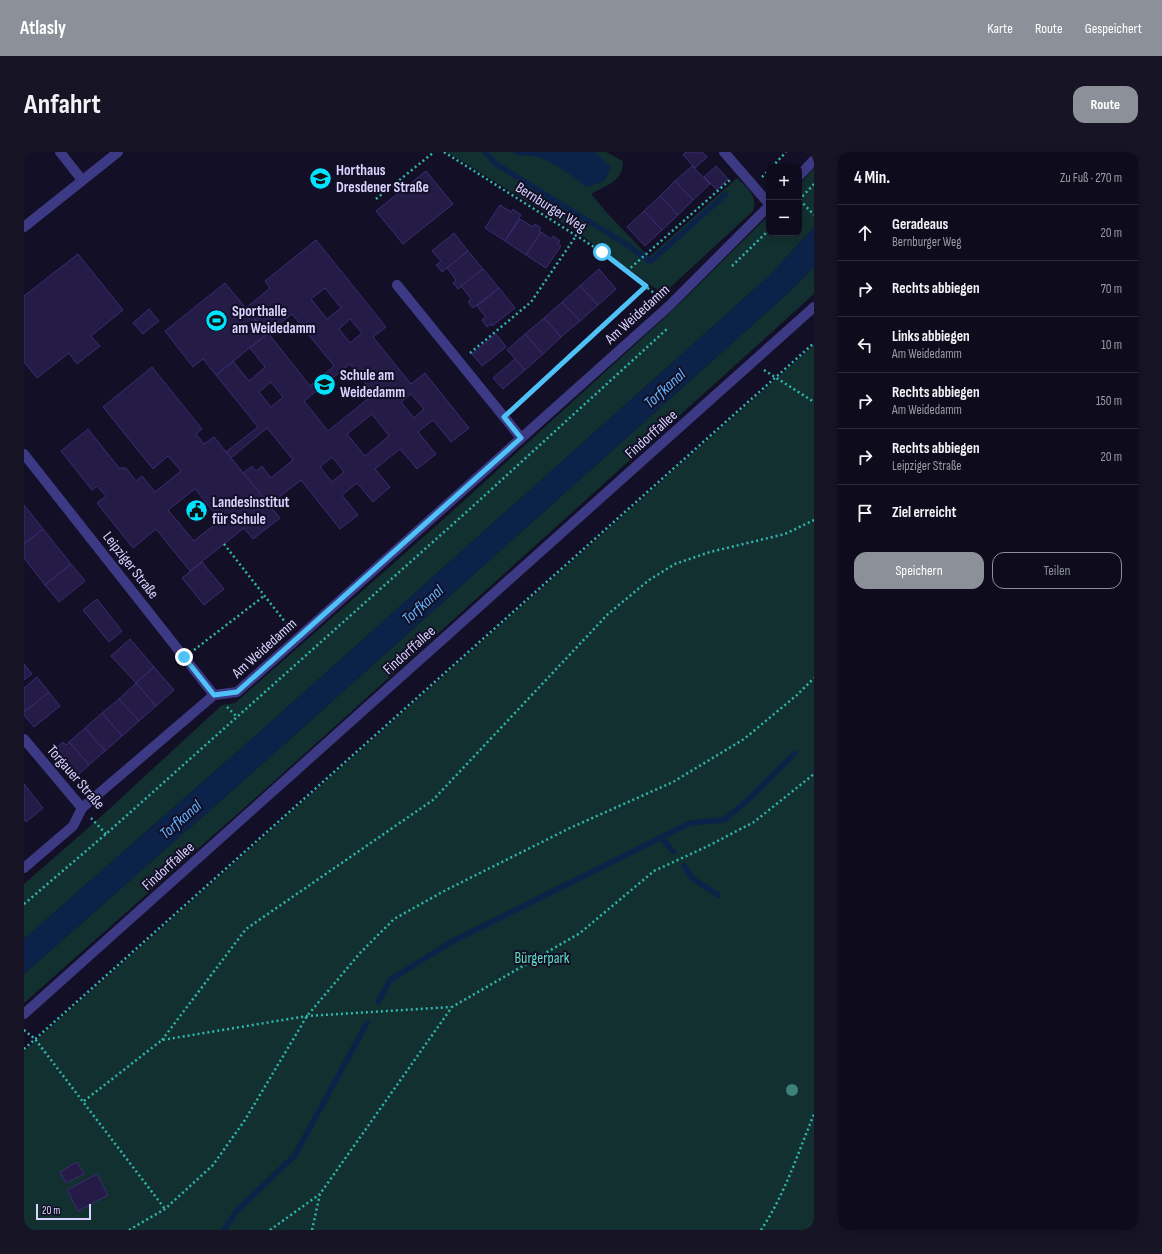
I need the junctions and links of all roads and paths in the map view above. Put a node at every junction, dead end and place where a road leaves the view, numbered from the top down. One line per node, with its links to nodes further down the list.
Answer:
1 (60, 152): 11 (street)
2 (118, 152): 11 (street)
3 (434, 152): 14 (path)
4 (444, 152): 21 (path, Bernburger Weg)
5 (724, 152): 9 (street)
6 (786, 152): 8 (path)
7 (814, 160): 10 (street)
8 (775, 164)
9 (740, 170): 15 (street); 23 (path)
10 (802, 173)
11 (82, 180): 19 (street)
12 (814, 184): 13 (path)
13 (802, 197)
14 (376, 199)
15 (766, 201)
16 (802, 202): 18 (path)
17 (766, 208): 26 (street, Am Weidedamm)
18 (814, 216)
19 (24, 227)
20 (766, 233): 22 (path)
21 (576, 236): 23 (path, Bernburger Weg); 30 (path)
22 (730, 268)
23 (628, 271): 25 (path, Bernburger Weg)
24 (397, 285): 30 (street)
25 (646, 286): 26 (path, Bernburger Weg); 34 (path)
26 (669, 306): 35 (street, Am Weidedamm)
27 (814, 307): 31 (street, Findorffallee)
28 (669, 327): 47 (path)
29 (814, 343): 32 (path)
30 (459, 362): 34 (street)
31 (754, 363): 32 (path); 51 (street, Findorffallee)
32 (775, 379): 33 (path); 54 (path)
33 (814, 402)
34 (504, 417): 35 (street)
35 (521, 438): 40 (street, Am Weidedamm)
36 (24, 454): 41 (street, Leipziger Straße)
37 (814, 520): 55 (path)
38 (224, 544): 39 (path)
39 (264, 596): 40 (path); 41 (path)
40 (298, 638): 43 (street, Am Weidedamm)
41 (184, 657): 43 (street, Leipziger Straße)
42 (814, 678): 52 (path)
43 (214, 695): 46 (street)
44 (24, 740): 46 (street, Torgauer Straße)
45 (814, 774): 50 (path)
46 (82, 808): 47 (path, Torgauer Straße); 48 (street)
47 (106, 834): 49 (path)
48 (24, 868)
49 (24, 904)
50 (452, 1007): 52 (path); 59 (path)
51 (24, 1014)
52 (307, 1016): 55 (path); 60 (path)
53 (24, 1030): 54 (path)
54 (35, 1039): 56 (path); 57 (path)
55 (162, 1040): 57 (path)
56 (24, 1049)
57 (84, 1102): 60 (path)
58 (814, 1114): 64 (path)
59 (320, 1194): 62 (path); 63 (path)
60 (165, 1209): 61 (path)
61 (129, 1230)
62 (270, 1230)
63 (312, 1230)
64 (761, 1230)

